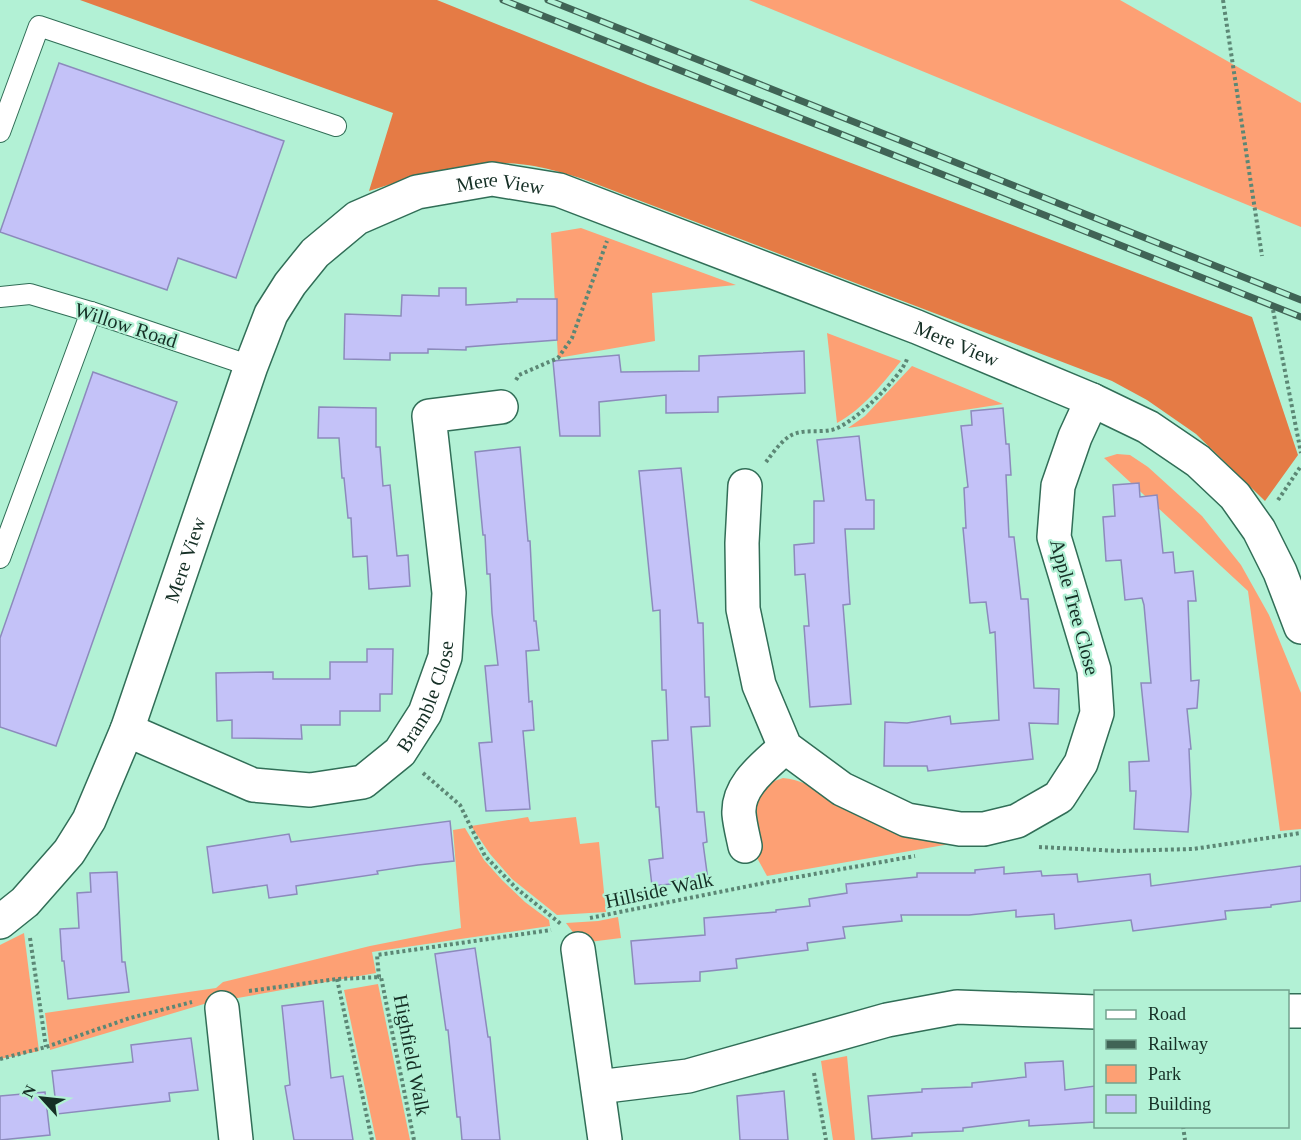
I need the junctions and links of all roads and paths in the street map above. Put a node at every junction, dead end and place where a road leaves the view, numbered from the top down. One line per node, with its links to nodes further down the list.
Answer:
1 (1223, 0): 5 (path)
2 (336, 126): 3 (lane)
3 (0, 132)
4 (618, 212): 9 (street, Mere View); 10 (street, Mere View); 12 (path)
5 (1262, 256)
6 (0, 297): 8 (lane, Willow Road)
7 (1273, 310): 13 (path)
8 (91, 312): 10 (lane, Willow Road); 15 (lane)
9 (917, 327): 11 (street, Mere View); 14 (path)
10 (251, 366): 17 (street, Mere View)
11 (1092, 400): 16 (street, Mere View); 18 (street, Apple Tree Close)
12 (501, 406): 19 (street, Bramble Close)
13 (1301, 453)
14 (745, 486): 18 (street)
15 (0, 558)
16 (1301, 627)
17 (127, 730): 19 (street, Bramble Close); 22 (street, Mere View)
18 (785, 747): 20 (street)
19 (400, 752): 23 (path)
20 (746, 846)
21 (764, 883): 25 (path, Hillside Walk)
22 (25, 902): 24 (street, Mere View); 31 (path)
23 (559, 920): 25 (path, Hillside Walk); 26 (path)
24 (0, 922)
25 (576, 929): 33 (street)
26 (380, 977): 27 (path); 36 (path, Highfield Walk)
27 (338, 979): 28 (path); 35 (path)
28 (221, 1000): 31 (path); 34 (street)
29 (1094, 1012): 30 (street)
30 (808, 1043): 33 (street); 38 (path)
31 (46, 1047): 32 (path)
32 (0, 1059)
33 (598, 1087): 37 (street)
34 (236, 1140)
35 (372, 1140)
36 (414, 1140)
37 (605, 1140)
38 (826, 1140)

